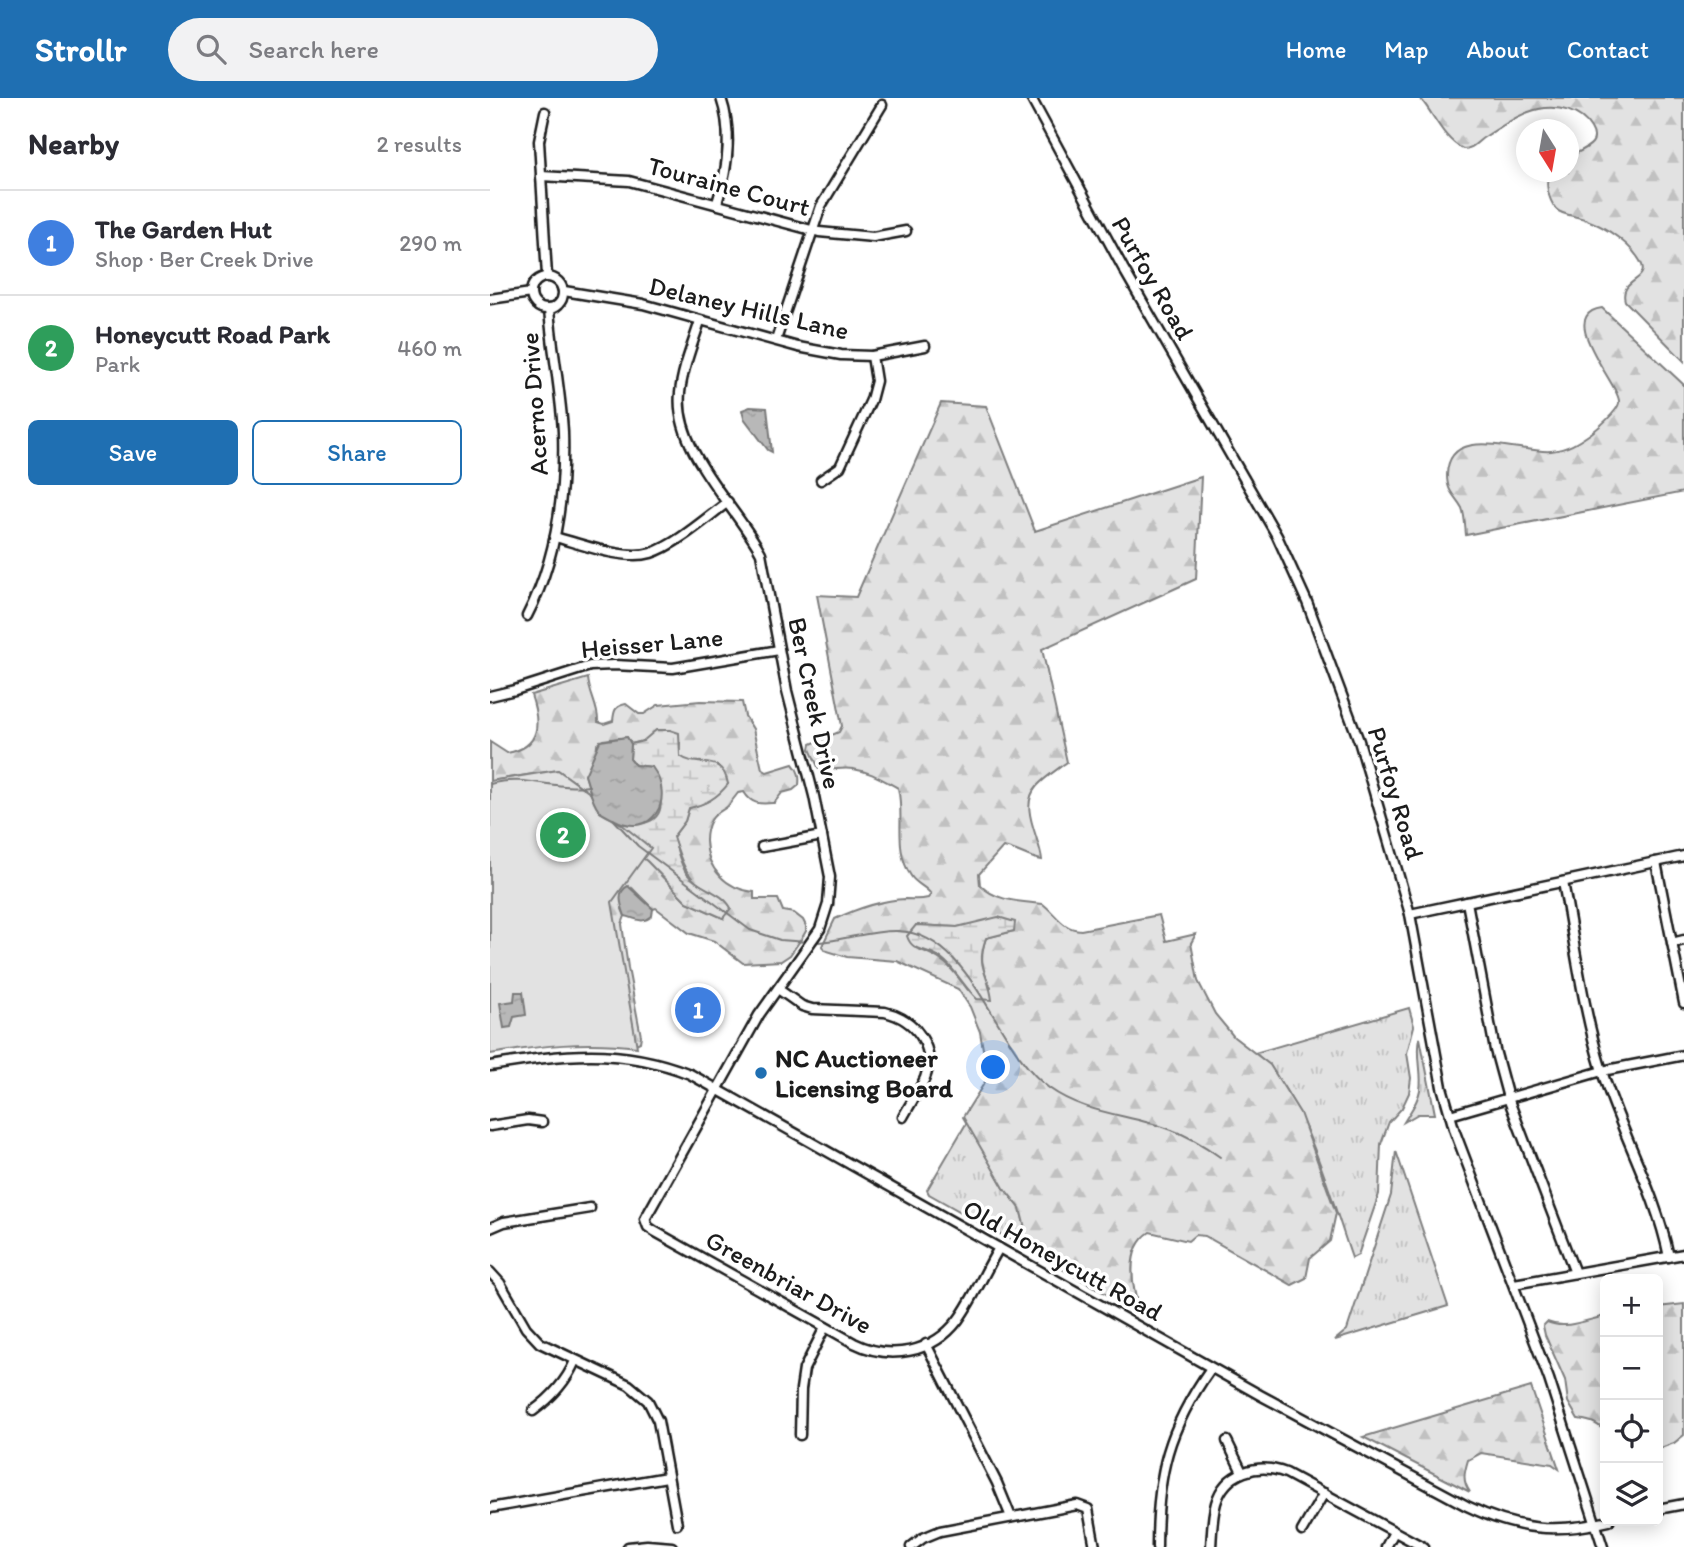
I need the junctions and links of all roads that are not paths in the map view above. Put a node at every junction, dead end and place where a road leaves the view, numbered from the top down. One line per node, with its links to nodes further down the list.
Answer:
1 (721, 98): 6 (street)
2 (1031, 98): 30 (street, Purfoy Road)
3 (883, 105): 7 (street)
4 (545, 112): 5 (street)
5 (541, 176): 6 (street, Touraine Court); 9 (street)
6 (717, 204): 7 (street, Touraine Court)
7 (813, 230): 8 (street, Touraine Court); 15 (street)
8 (906, 231)
9 (547, 276): 10 (street); 11 (street)
10 (564, 290): 13 (street); 14 (street, Delaney Hills Lane)
11 (530, 293): 12 (street); 13 (street)
12 (490, 299)
13 (549, 309): 20 (street, Acerno Drive)
14 (700, 321): 15 (street, Delaney Hills Lane); 19 (street, Ber Creek Drive)
15 (776, 340): 17 (street, Delaney Hills Lane)
16 (925, 346): 17 (street, Delaney Hills Lane)
17 (872, 356): 18 (street)
18 (821, 480)
19 (728, 502): 20 (street); 22 (street, Ber Creek Drive)
20 (555, 537): 21 (street, Acerno Drive)
21 (527, 615)
22 (779, 650): 23 (street, Heisser Lane); 24 (street, Ber Creek Drive)
23 (490, 696)
24 (822, 836): 25 (street); 33 (street, Ber Creek Drive)
25 (762, 847)
26 (1684, 856): 27 (street)
27 (1656, 862): 28 (street); 32 (street)
28 (1563, 882): 29 (street); 37 (street)
29 (1467, 902): 30 (street); 39 (street)
30 (1410, 914): 40 (street, Purfoy Road)
31 (1684, 940): 32 (street)
32 (1672, 943): 34 (street)
33 (778, 989): 38 (street, Ber Creek Drive); 41 (street)
34 (1684, 1003)
35 (1684, 1055): 37 (street)
36 (490, 1066): 38 (street, Old Honeycutt Road)
37 (1602, 1071): 39 (street); 49 (street)
38 (717, 1088): 45 (street, Ber Creek Drive); 47 (street, Old Honeycutt Road)
39 (1508, 1098): 40 (street); 51 (street)
40 (1450, 1115): 52 (street, Purfoy Road)
41 (903, 1117)
42 (542, 1122): 43 (street)
43 (490, 1126)
44 (590, 1208): 46 (street)
45 (645, 1219): 53 (street, Greenbriar Drive)
46 (490, 1228)
47 (999, 1248): 54 (street, Greenbriar Drive); 56 (street, Old Honeycutt Road)
48 (1684, 1254): 49 (street)
49 (1669, 1257): 51 (street)
50 (490, 1272): 55 (street)
51 (1575, 1273): 52 (street)
52 (1514, 1284): 69 (street, Purfoy Road)
53 (825, 1327): 54 (street, Greenbriar Drive); 58 (street)
54 (926, 1344): 66 (street)
55 (575, 1361): 57 (street); 61 (street)
56 (1211, 1367): 69 (street, Old Honeycutt Road); 77 (street)
57 (533, 1411)
58 (800, 1435)
59 (1227, 1441): 60 (street)
60 (1242, 1472): 62 (street); 78 (street)
61 (667, 1477): 64 (street); 68 (street)
62 (1324, 1493): 70 (street); 71 (street)
63 (1684, 1504): 65 (street)
64 (490, 1508)
65 (1663, 1508)
66 (1011, 1517): 75 (street); 76 (street)
67 (1600, 1523): 69 (street, Old Honeycutt Road)
68 (677, 1524)
69 (1595, 1524): 81 (street, Purfoy Road)
70 (1302, 1531)
71 (1394, 1532): 79 (street); 80 (street)
72 (647, 1546): 73 (street); 74 (street)
73 (628, 1547)
74 (672, 1547)
75 (911, 1547)
76 (1095, 1547)
77 (1157, 1547)
78 (1211, 1547)
79 (1386, 1547)
80 (1423, 1547)
81 (1603, 1547)

